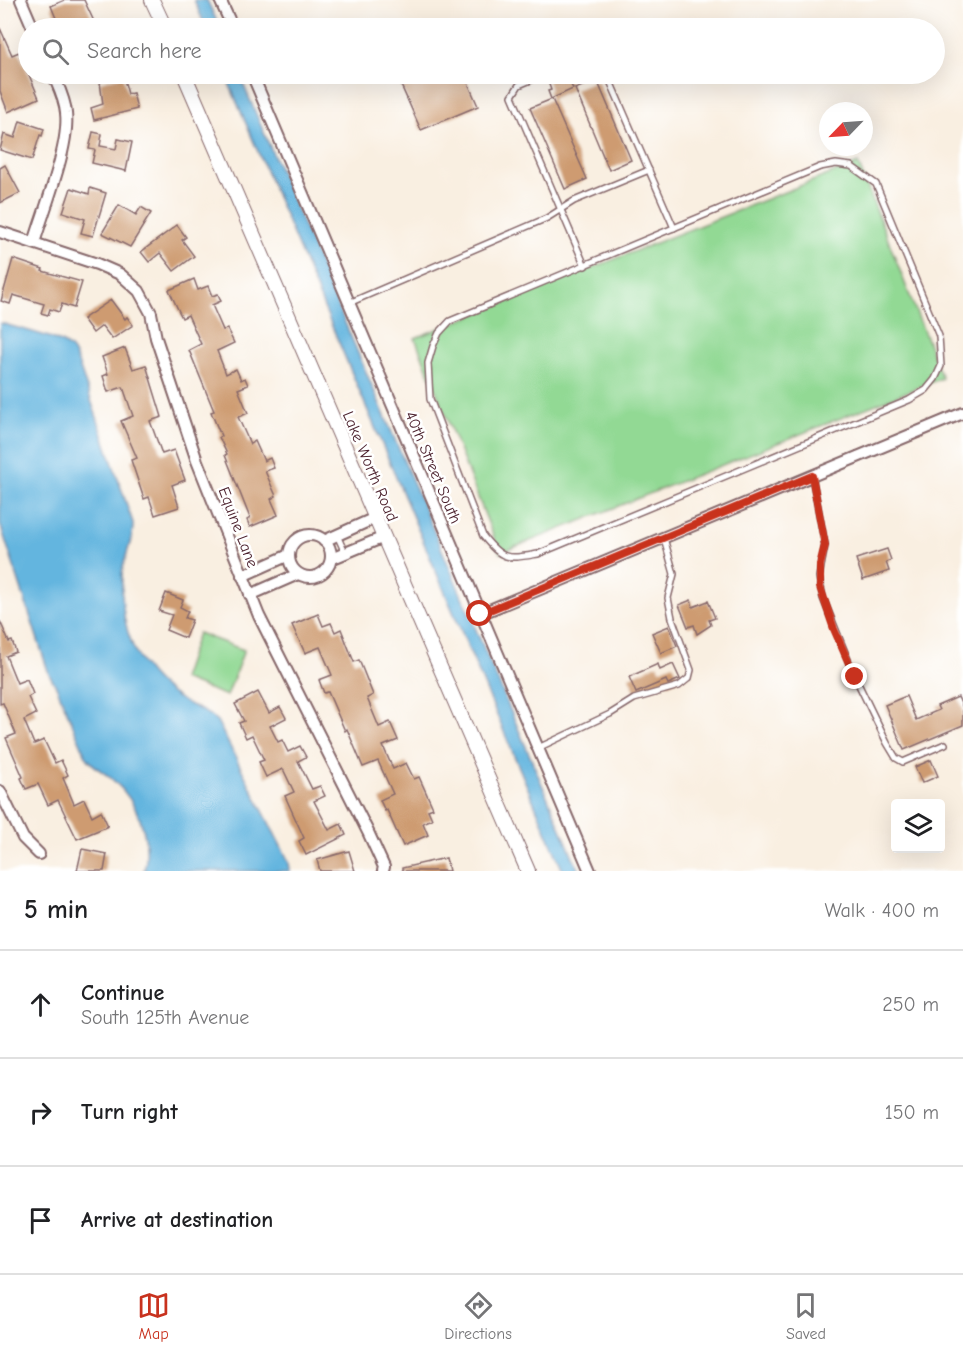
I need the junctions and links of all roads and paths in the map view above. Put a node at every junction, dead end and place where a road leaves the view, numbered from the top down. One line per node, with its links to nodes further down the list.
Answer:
1 (21, 0): 4 (street)
2 (152, 0): 5 (street)
3 (220, 0): 6 (street)
4 (29, 18)
5 (160, 18)
6 (228, 18)
7 (56, 84): 16 (street)
8 (188, 84): 21 (street, Lake Worth Road)
9 (256, 84): 18 (street, 40th Street South)
10 (521, 84): 13 (lane)
11 (611, 84): 12 (lane)
12 (649, 170): 13 (lane); 14 (lane)
13 (561, 210): 17 (lane); 18 (lane)
14 (674, 228): 17 (lane); 17 (lane)
15 (0, 232): 16 (street, Equine Lane)
16 (34, 243): 30 (street, Equine Lane)
17 (585, 266)
18 (348, 303): 32 (street, 40th Street South)
19 (963, 413): 20 (street)
20 (812, 476): 24 (street); 33 (lane)
21 (375, 518): 22 (street); 23 (street, Lake Worth Road)
22 (337, 535): 25 (street); 26 (lane)
23 (384, 537): 26 (street); 38 (street, Lake Worth Road)
24 (664, 538): 32 (street); 34 (lane)
25 (324, 541): 27 (street); 28 (street)
26 (345, 553): 28 (street)
27 (289, 555): 29 (street); 30 (street)
28 (331, 559): 29 (street)
29 (298, 574): 31 (street)
30 (242, 576): 31 (street, Equine Lane)
31 (250, 595): 37 (street, Equine Lane)
32 (480, 614): 34 (street, 40th Street South)
33 (945, 744)
34 (538, 748): 39 (street, 40th Street South)
35 (0, 790): 36 (street)
36 (39, 854)
37 (383, 871)
38 (528, 871)
39 (590, 871)

